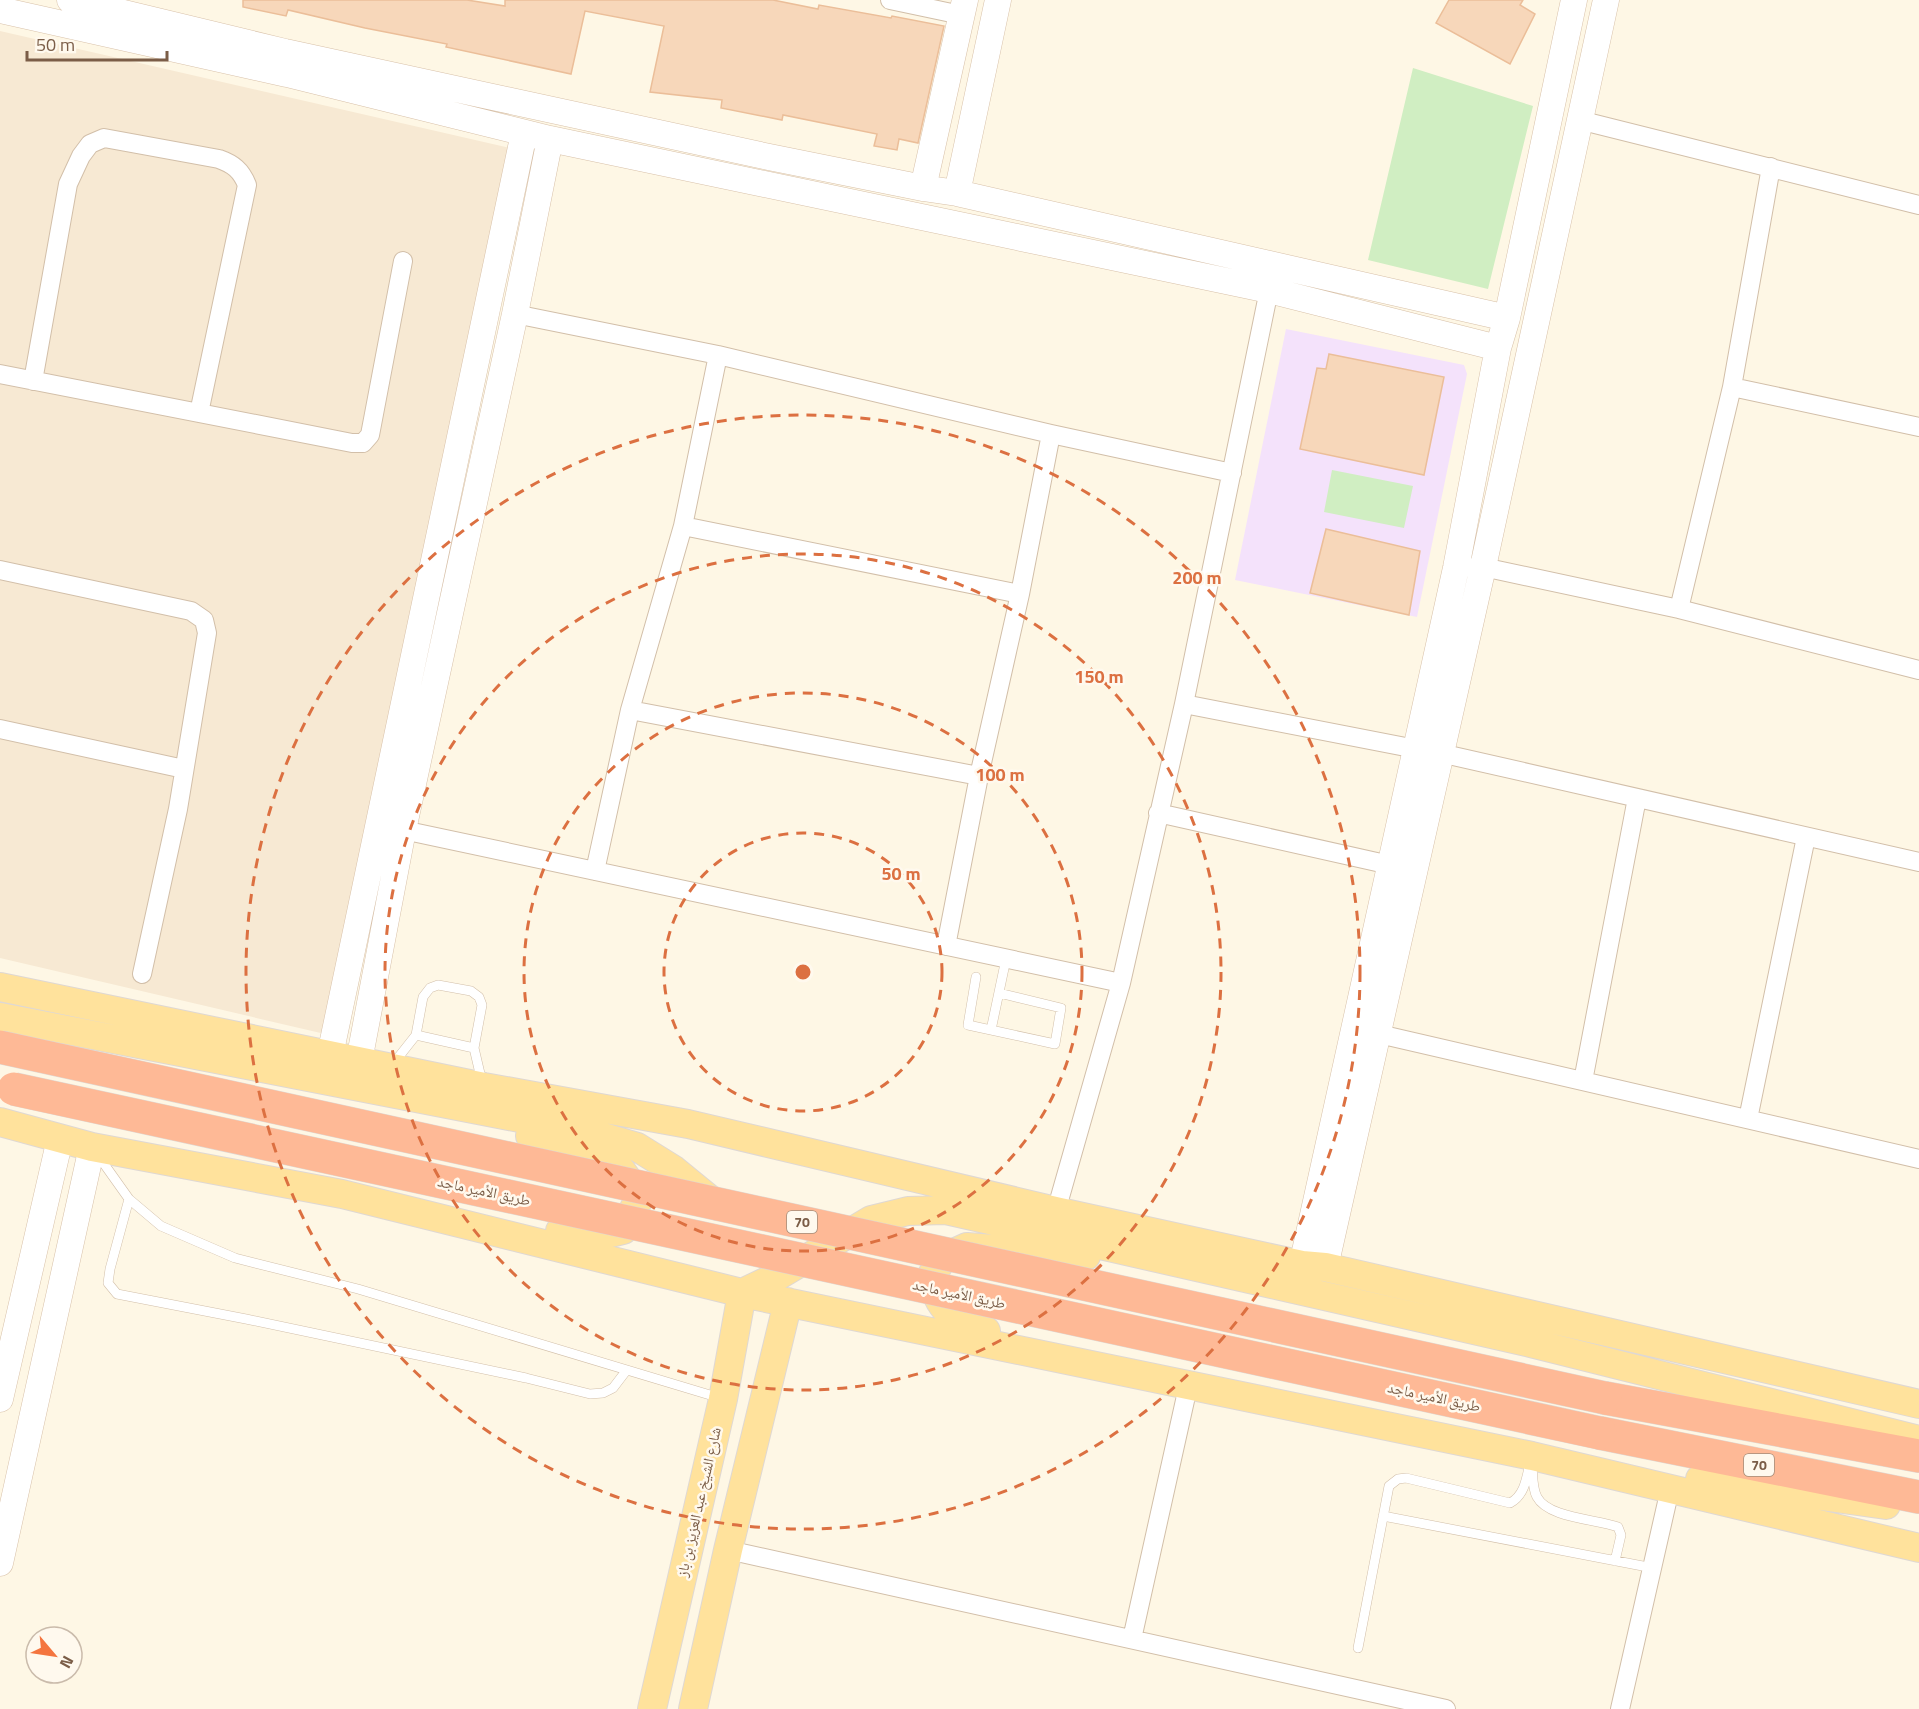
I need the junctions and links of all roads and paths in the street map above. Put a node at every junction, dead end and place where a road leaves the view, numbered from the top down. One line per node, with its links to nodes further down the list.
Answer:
1 (70, 0): 6 (street)
2 (890, 0): 7 (street)
3 (998, 0): 17 (street)
4 (1574, 0): 22 (street)
5 (1606, 0): 10 (street)
6 (131, 7): 9 (street)
7 (963, 8): 16 (street)
8 (0, 10): 9 (street)
9 (286, 63): 11 (street); 13 (street)
10 (1579, 120): 14 (street); 35 (street)
11 (524, 133): 12 (street); 33 (street)
12 (550, 140): 15 (street); 21 (street)
13 (769, 156): 15 (street); 16 (street)
14 (1771, 167): 18 (street); 27 (street)
15 (764, 184): 20 (street)
16 (923, 188): 17 (street)
17 (957, 193): 22 (street)
18 (1919, 206)
19 (403, 261): 28 (street)
20 (1269, 290): 23 (street); 31 (street)
21 (515, 314): 24 (street); 34 (street)
22 (1508, 318): 23 (street)
23 (1498, 348): 36 (street)
24 (718, 355): 30 (street); 32 (street)
25 (0, 374): 26 (street)
26 (33, 381): 28 (street); 28 (street)
27 (1732, 387): 29 (street); 39 (street)
28 (199, 413)
29 (1919, 427)
30 (1051, 434): 31 (street); 38 (street)
31 (1232, 473): 41 (street)
32 (683, 526): 38 (street); 42 (street)
33 (434, 560): 34 (street); 69 (street)
34 (460, 564): 49 (street)
35 (1483, 567): 36 (street); 39 (street); 44 (street)
36 (1456, 568): 44 (street)
37 (0, 570): 45 (street)
38 (1020, 594): 46 (street)
39 (1679, 609): 40 (street)
40 (1919, 670)
41 (1184, 704): 44 (street); 48 (street)
42 (630, 710): 46 (street); 53 (street)
43 (0, 729): 45 (street)
44 (1428, 751): 47 (street); 52 (street); 64 (street)
45 (184, 769): 56 (street)
46 (979, 776): 54 (street)
47 (1637, 798): 50 (street); 72 (street)
48 (1158, 813): 52 (street); 58 (street)
49 (403, 830): 53 (street); 70 (street)
50 (1806, 837): 51 (street); 75 (street)
51 (1919, 862)
52 (1390, 865): 85 (street)
53 (595, 871): 54 (street)
54 (946, 946): 55 (street)
55 (1006, 959): 58 (street); 60 (lane)
56 (142, 974)
57 (976, 977): 63 (lane)
58 (1121, 983): 82 (street)
59 (0, 987): 69 (main road)
60 (999, 993): 63 (lane); 63 (lane)
61 (0, 1008): 66 (main road)
62 (0, 1017): 66 (main road)
63 (991, 1030)
64 (1379, 1034): 72 (street); 85 (street)
65 (416, 1035): 68 (lane); 68 (lane); 71 (lane)
66 (114, 1039): 71 (main road)
67 (0, 1047): 97 (highway, 70, bridge)
68 (474, 1048): 73 (lane)
69 (330, 1055): 70 (main road)
70 (359, 1061): 71 (main road)
71 (384, 1079): 73 (main road); 80 (main road); 83 (main road)
72 (1583, 1081): 75 (street)
73 (484, 1087): 82 (main road); 83 (main road)
74 (7, 1088): 99 (highway, طريق الأمير ماجد / 70, bridge)
75 (1748, 1119): 79 (street)
76 (6, 1124): 77 (main road)
77 (60, 1139): 78 (main road); 93 (street)
78 (92, 1147): 80 (main road); 81 (lane); 105 (street)
79 (1919, 1158)
80 (342, 1194): 87 (main road)
81 (129, 1199): 90 (lane); 90 (lane)
82 (1056, 1210): 85 (main road)
83 (743, 1226): 86 (main road)
84 (1190, 1264): 86 (main road); 89 (main road); 91 (main road)
85 (1314, 1266): 94 (main road)
86 (776, 1276): 87 (main road); 88 (main road)
87 (742, 1293): 88 (main road); 92 (main road, شارع الشيخ عبد العزيز بن باز)
88 (788, 1302): 91 (main road); 103 (main road)
89 (1531, 1343): 94 (main road); 95 (main road)
90 (626, 1371): 92 (lane)
91 (1177, 1384): 96 (main road); 107 (street)
92 (723, 1398): 110 (main road, شارع الشيخ عبد العزيز بن باز)
93 (0, 1399)
94 (1919, 1405)
95 (1919, 1440)
96 (1532, 1456): 98 (main road); 100 (main road); 101 (lane); 104 (lane)
97 (1919, 1456)
98 (1670, 1489): 102 (main road); 106 (street)
99 (1919, 1497)
100 (1919, 1509)
101 (1383, 1516): 104 (lane); 108 (lane)
102 (1919, 1548)
103 (728, 1550): 107 (street); 111 (main road)
104 (1615, 1561): 106 (lane)
105 (0, 1563)
106 (1653, 1568): 113 (street)
107 (1132, 1639): 109 (street)
108 (1358, 1648)
109 (1373, 1701): 112 (street)
110 (652, 1709)
111 (693, 1709)
112 (1446, 1709)
113 (1620, 1709)

